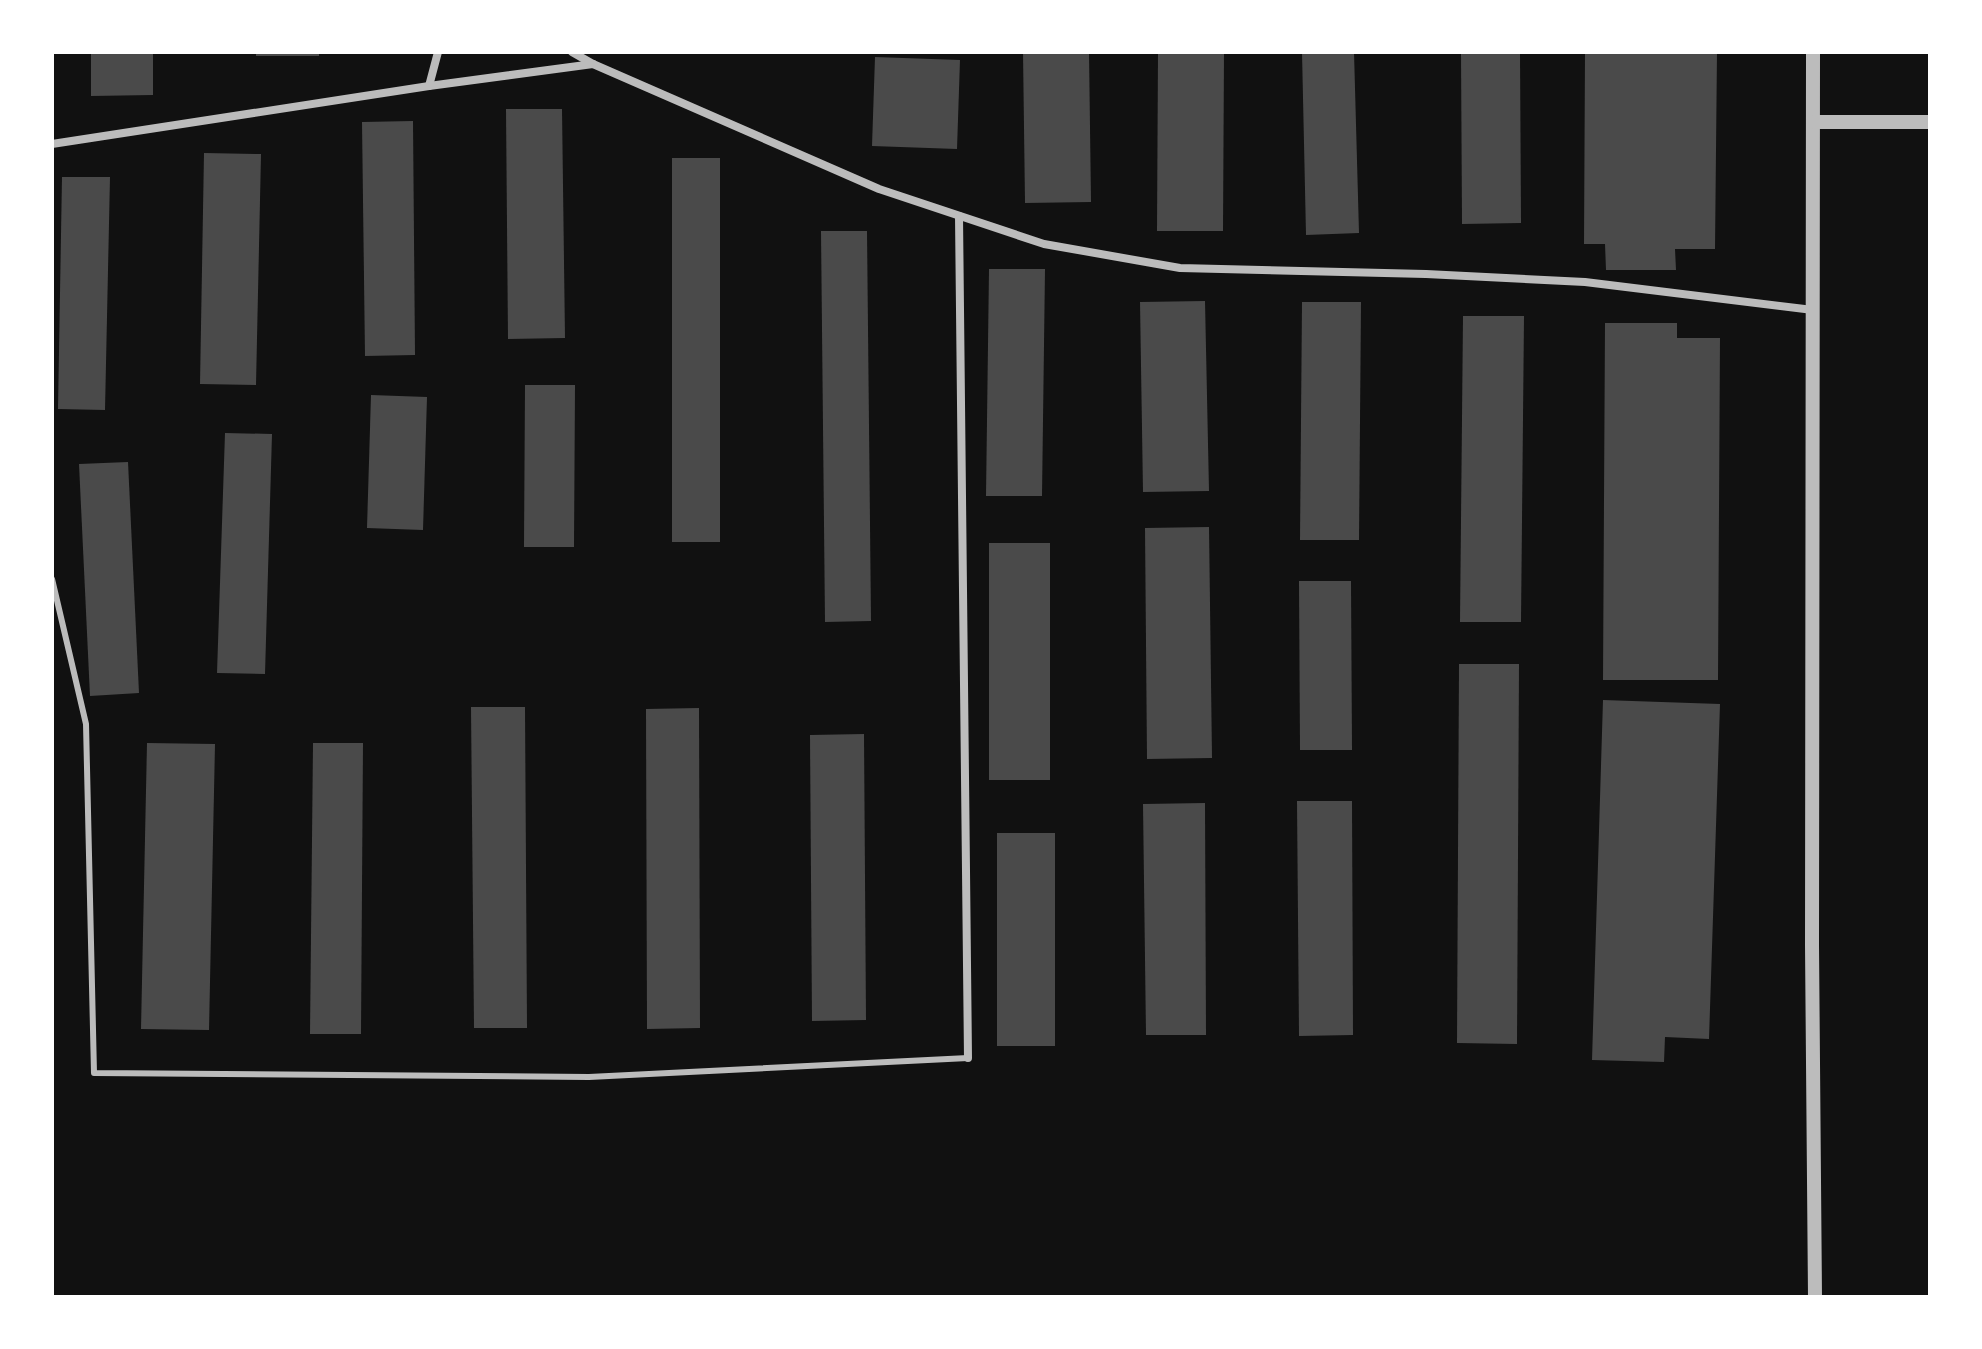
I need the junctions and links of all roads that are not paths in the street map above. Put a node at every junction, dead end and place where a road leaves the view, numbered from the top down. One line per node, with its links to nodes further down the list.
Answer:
1 (438, 52): 5 (street)
2 (572, 52): 4 (street)
3 (1813, 52): 6 (street)
4 (593, 64): 5 (street); 9 (street)
5 (429, 86): 8 (street)
6 (1813, 122): 7 (street); 10 (street)
7 (1930, 122)
8 (52, 144)
9 (959, 216): 10 (street); 12 (street)
10 (1813, 310): 13 (street)
11 (52, 579): 12 (lane)
12 (968, 1058)
13 (1815, 1297)

